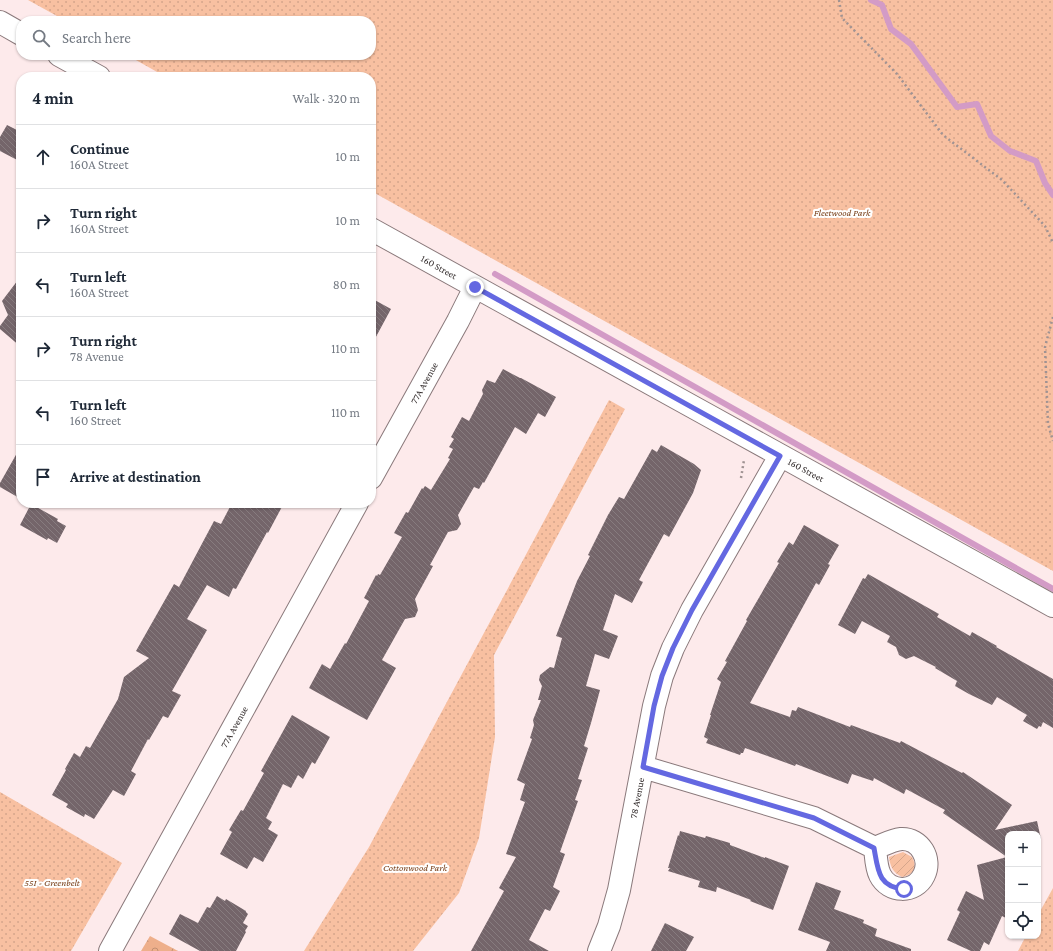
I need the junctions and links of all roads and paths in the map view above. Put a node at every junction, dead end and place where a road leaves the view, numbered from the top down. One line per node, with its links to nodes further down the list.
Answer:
1 (840, 0): 5 (path)
2 (68, 60): 3 (street)
3 (90, 72)
4 (376, 232): 6 (street, 160 Street)
5 (1053, 243)
6 (475, 287): 9 (street, 160 Street); 10 (street, 77A Avenue)
7 (1053, 317): 8 (path)
8 (1053, 441)
9 (780, 456): 12 (street, 160 Street); 13 (street, 78 Avenue)
10 (376, 469)
11 (354, 508): 15 (street, 77A Avenue)
12 (1053, 606)
13 (643, 767): 14 (street); 16 (street, 78 Avenue)
14 (874, 848)
15 (110, 951)
16 (599, 951)

